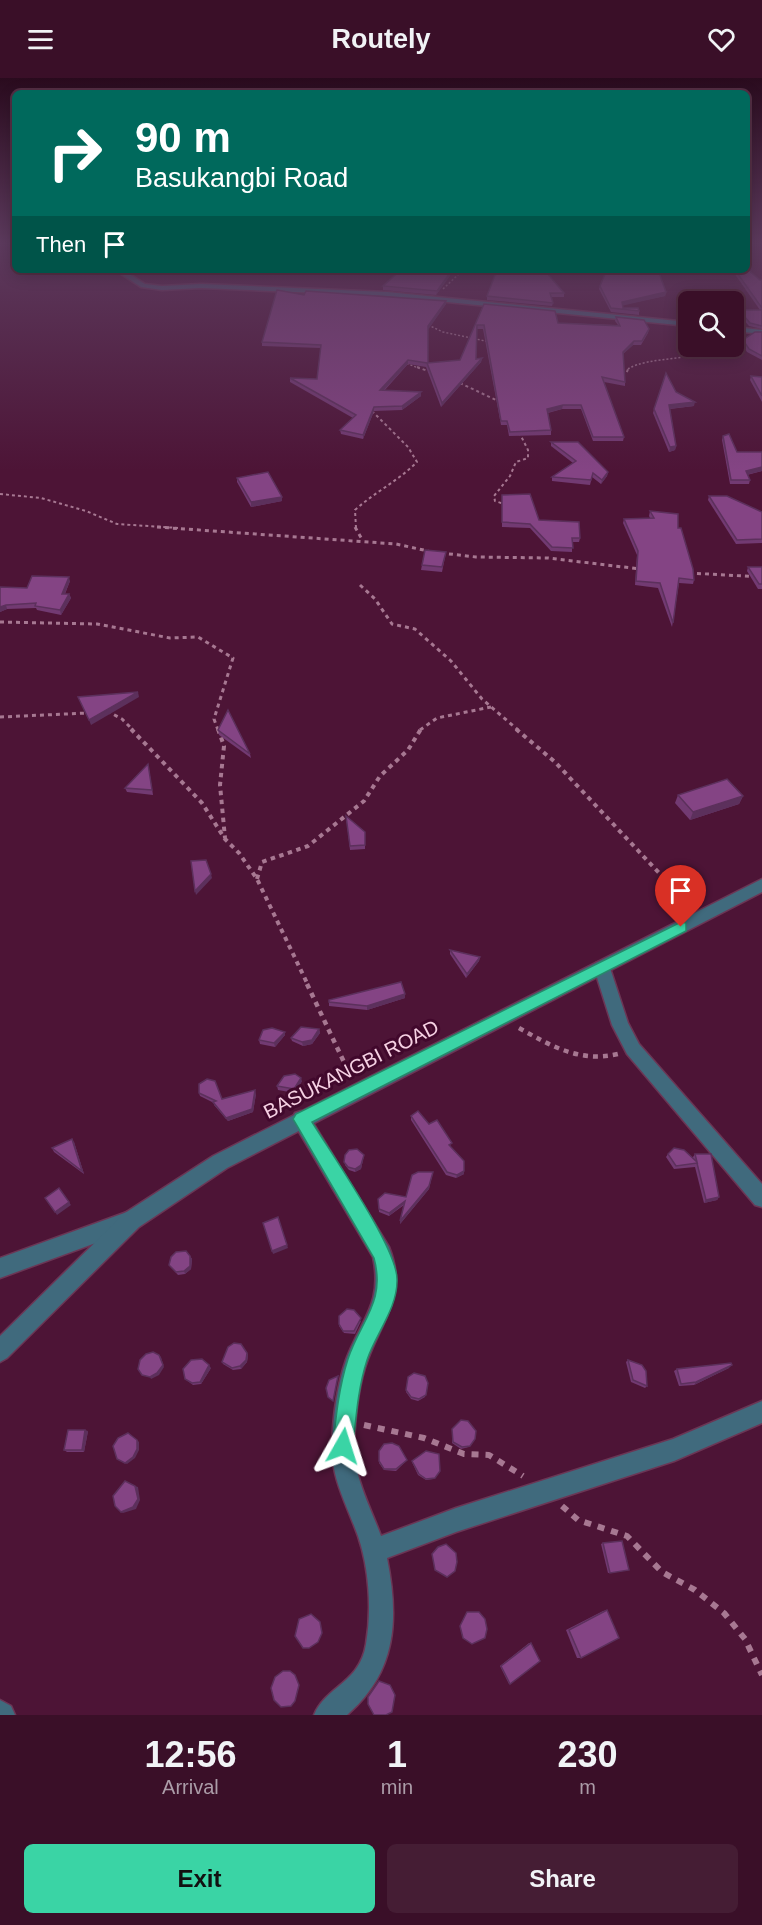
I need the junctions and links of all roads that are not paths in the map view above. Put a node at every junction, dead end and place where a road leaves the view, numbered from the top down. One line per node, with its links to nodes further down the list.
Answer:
1 (635, 318): 2 (street)
2 (678, 323)
3 (744, 330): 4 (street)
4 (762, 332)
5 (762, 885): 6 (street, BASUKANGBI ROAD)
6 (602, 968): 7 (street, BASUKANGBI ROAD); 8 (street)
7 (301, 1119): 9 (street, BASUKANGBI ROAD); 13 (street)
8 (762, 1198)
9 (132, 1220): 10 (street); 11 (street, BASUKANGBI ROAD)
10 (0, 1268)
11 (0, 1351)
12 (762, 1412): 13 (street)
13 (374, 1551): 14 (street)
14 (327, 1715)

